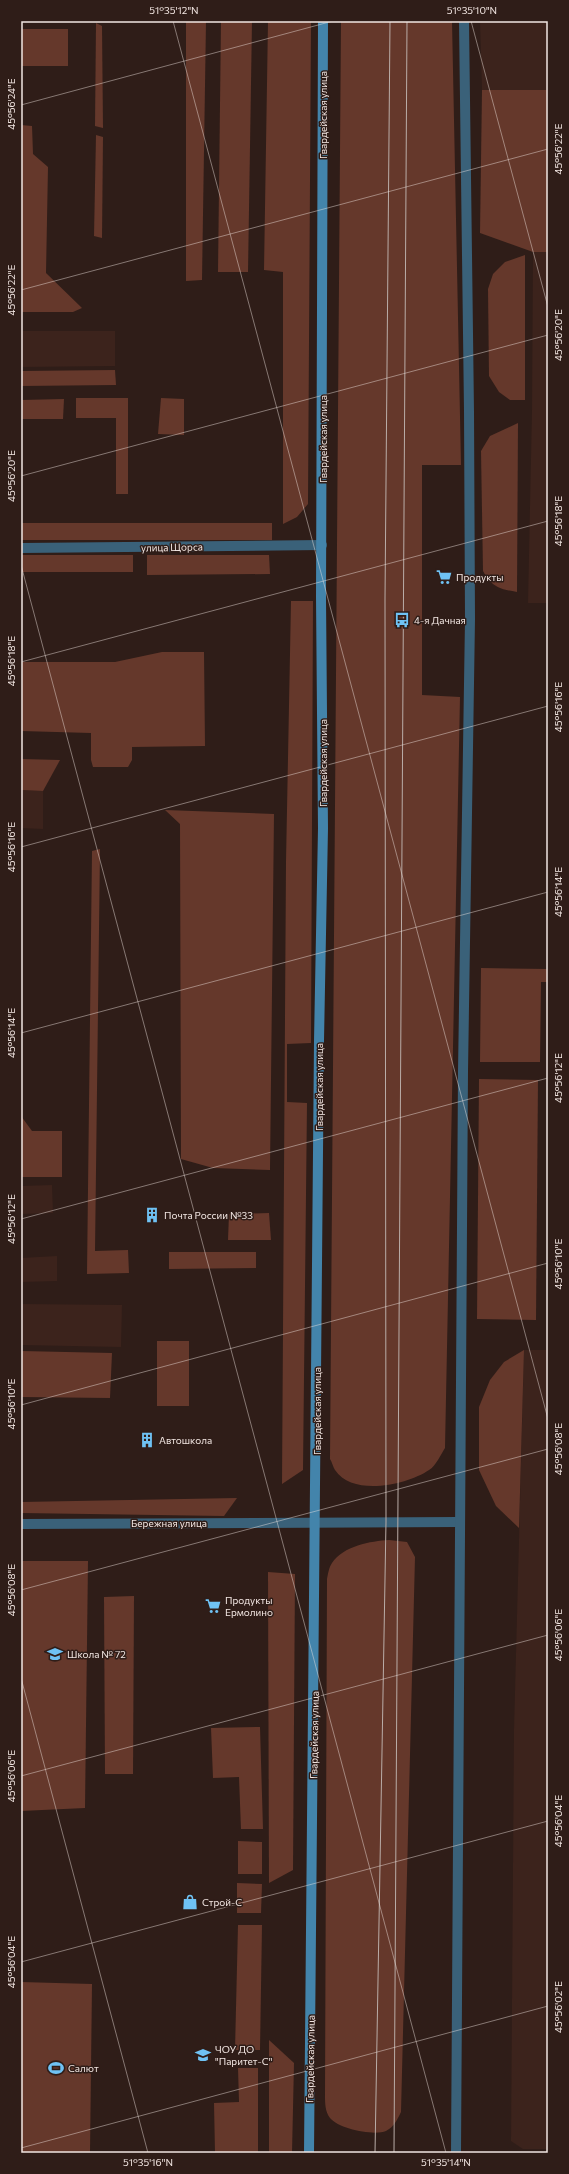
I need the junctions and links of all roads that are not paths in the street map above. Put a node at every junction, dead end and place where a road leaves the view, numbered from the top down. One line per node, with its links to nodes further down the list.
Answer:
1 (323, 21): 3 (street, Гвардейская улица)
2 (464, 21): 6 (street)
3 (322, 545): 4 (street, улица Щорса); 5 (street, Гвардейская улица)
4 (21, 548)
5 (316, 1522): 6 (street, Бережная улица); 7 (street, Бережная улица); 8 (street, Гвардейская улица)
6 (459, 1522): 9 (street)
7 (21, 1524)
8 (309, 2153)
9 (456, 2153)

